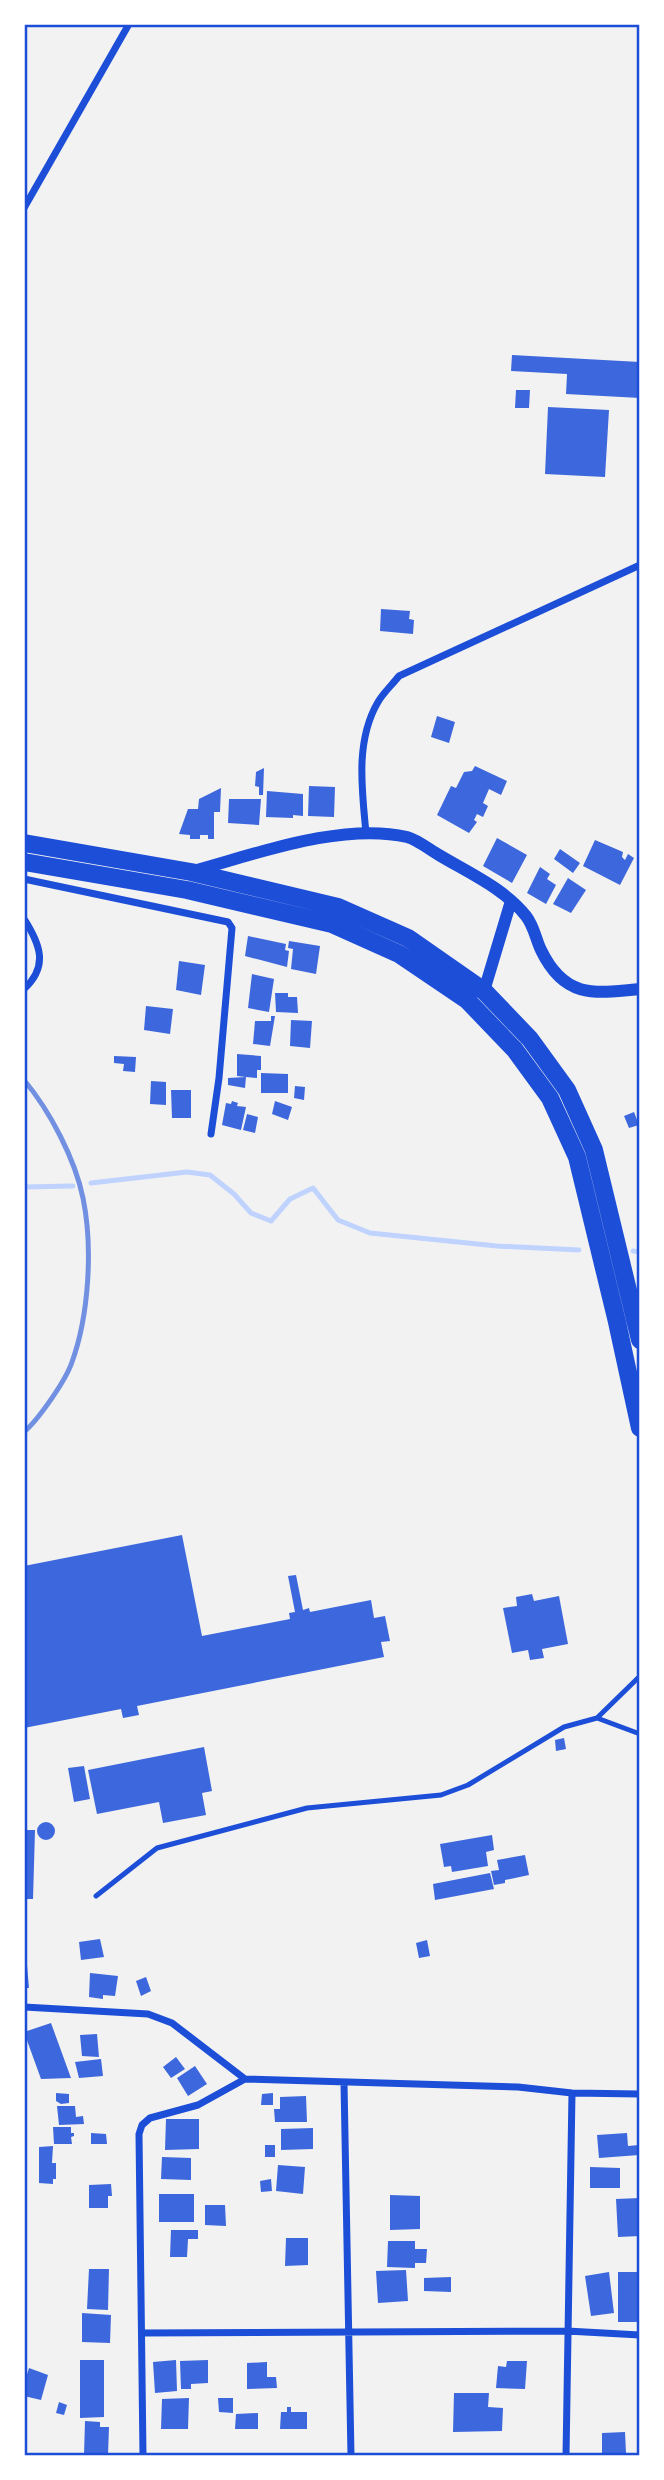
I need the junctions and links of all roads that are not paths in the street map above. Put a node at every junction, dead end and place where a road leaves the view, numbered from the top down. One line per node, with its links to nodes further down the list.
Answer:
1 (128, 24): 2 (street)
2 (24, 208)
3 (639, 565): 4 (street)
4 (366, 833): 7 (street); 9 (street)
5 (24, 844): 7 (highway)
6 (24, 862): 16 (highway)
7 (191, 872): 13 (highway)
8 (24, 880): 14 (street)
9 (511, 901): 12 (street); 13 (street)
10 (24, 919): 11 (street)
11 (24, 989)
12 (639, 989)
13 (484, 990): 15 (highway)
14 (211, 1135)
15 (639, 1340)
16 (639, 1428)
17 (639, 1676): 18 (lane)
18 (597, 1718): 19 (lane); 20 (lane)
19 (639, 1734)
20 (96, 1896)
21 (24, 2007): 22 (street)
22 (245, 2079): 23 (street); 28 (street)
23 (344, 2083): 24 (street); 27 (street)
24 (572, 2093): 25 (street); 26 (street)
25 (639, 2094)
26 (566, 2330): 27 (street); 29 (street); 32 (street)
27 (349, 2331): 28 (street); 31 (street)
28 (142, 2333): 30 (street)
29 (639, 2335)
30 (143, 2455)
31 (351, 2455)
32 (566, 2455)

